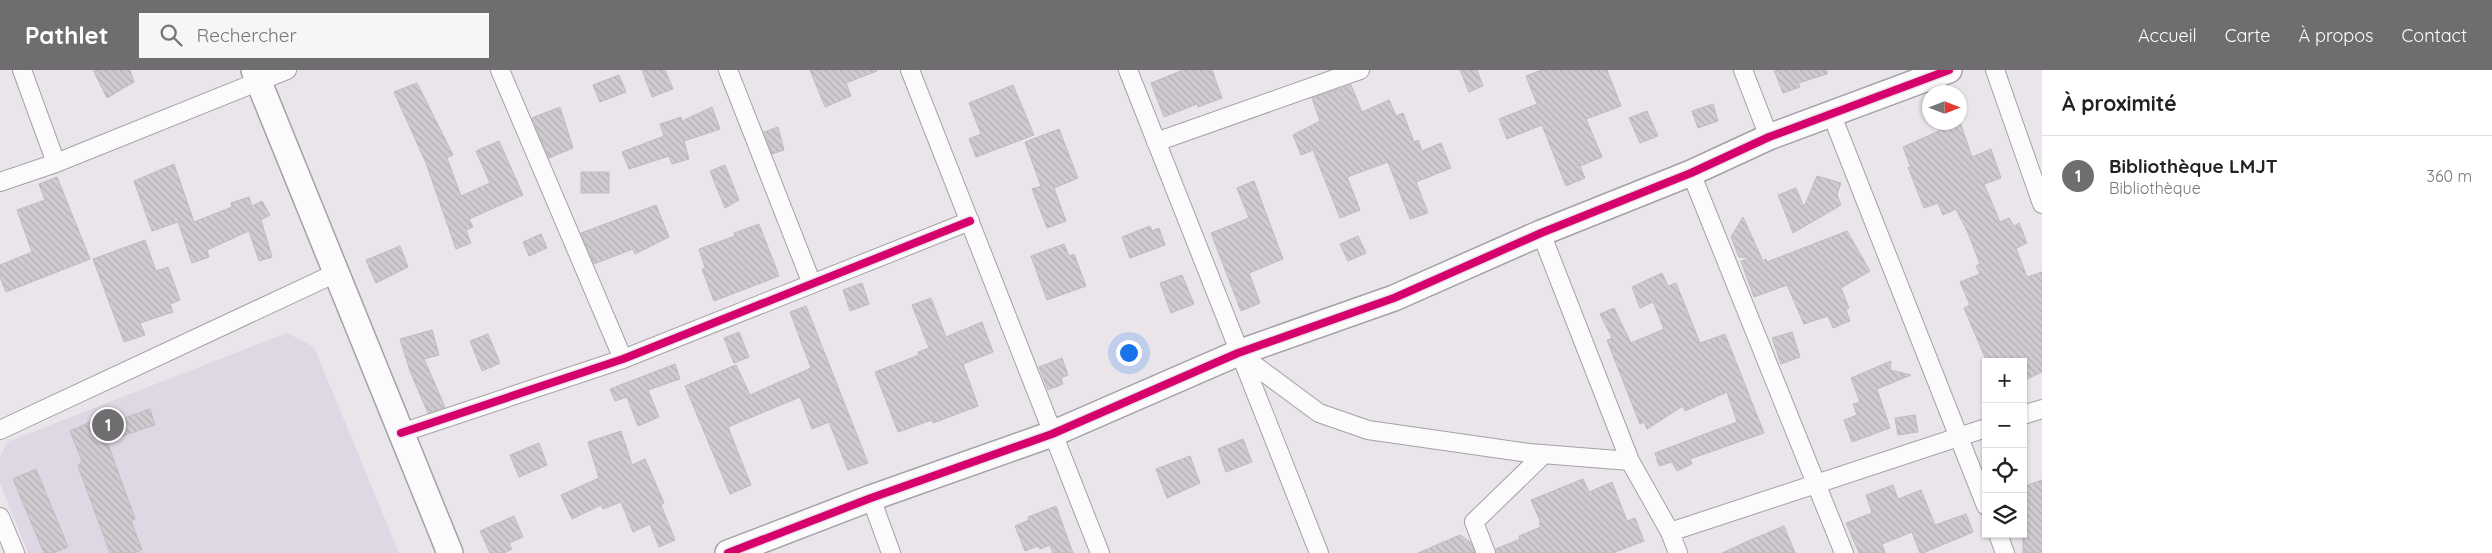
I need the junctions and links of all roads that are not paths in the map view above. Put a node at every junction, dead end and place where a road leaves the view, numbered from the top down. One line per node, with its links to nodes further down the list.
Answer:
1 (22, 70): 15 (street)
2 (287, 70): 11 (street)
3 (500, 70): 24 (street)
4 (728, 70): 22 (street)
5 (910, 70): 19 (street)
6 (1128, 70): 14 (street)
7 (1360, 70): 14 (street)
8 (1743, 70): 13 (street)
9 (1949, 70): 12 (street)
10 (1995, 70): 18 (street)
11 (256, 75): 15 (street); 21 (street)
12 (1831, 112): 13 (street); 31 (street)
13 (1769, 137): 16 (street)
14 (1156, 142): 23 (street)
15 (56, 163): 17 (street)
16 (1691, 173): 20 (street); 34 (street)
17 (0, 182)
18 (2042, 204)
19 (970, 221): 22 (street); 30 (street)
20 (1541, 233): 23 (street); 33 (street)
21 (336, 272): 28 (street); 29 (street)
22 (812, 284): 24 (street)
23 (1238, 352): 30 (street); 32 (street); 45 (street)
24 (623, 359): 29 (street)
25 (2042, 409): 26 (street)
26 (2027, 414)
27 (1982, 429): 31 (street)
28 (0, 430)
29 (401, 433): 41 (street)
30 (1052, 434): 36 (street); 44 (street)
31 (1957, 437): 34 (street); 35 (street)
32 (1544, 454): 33 (street); 46 (street)
33 (1630, 461): 38 (street)
34 (1816, 484): 38 (street); 48 (street)
35 (1982, 496)
36 (871, 498): 42 (street); 43 (street)
37 (0, 517): 40 (street)
38 (1670, 532): 47 (street)
39 (1999, 538): 49 (street)
40 (15, 553)
41 (450, 553)
42 (728, 553)
43 (891, 553)
44 (1100, 553)
45 (1318, 553)
46 (1486, 553)
47 (1678, 553)
48 (1844, 553)
49 (2005, 553)

